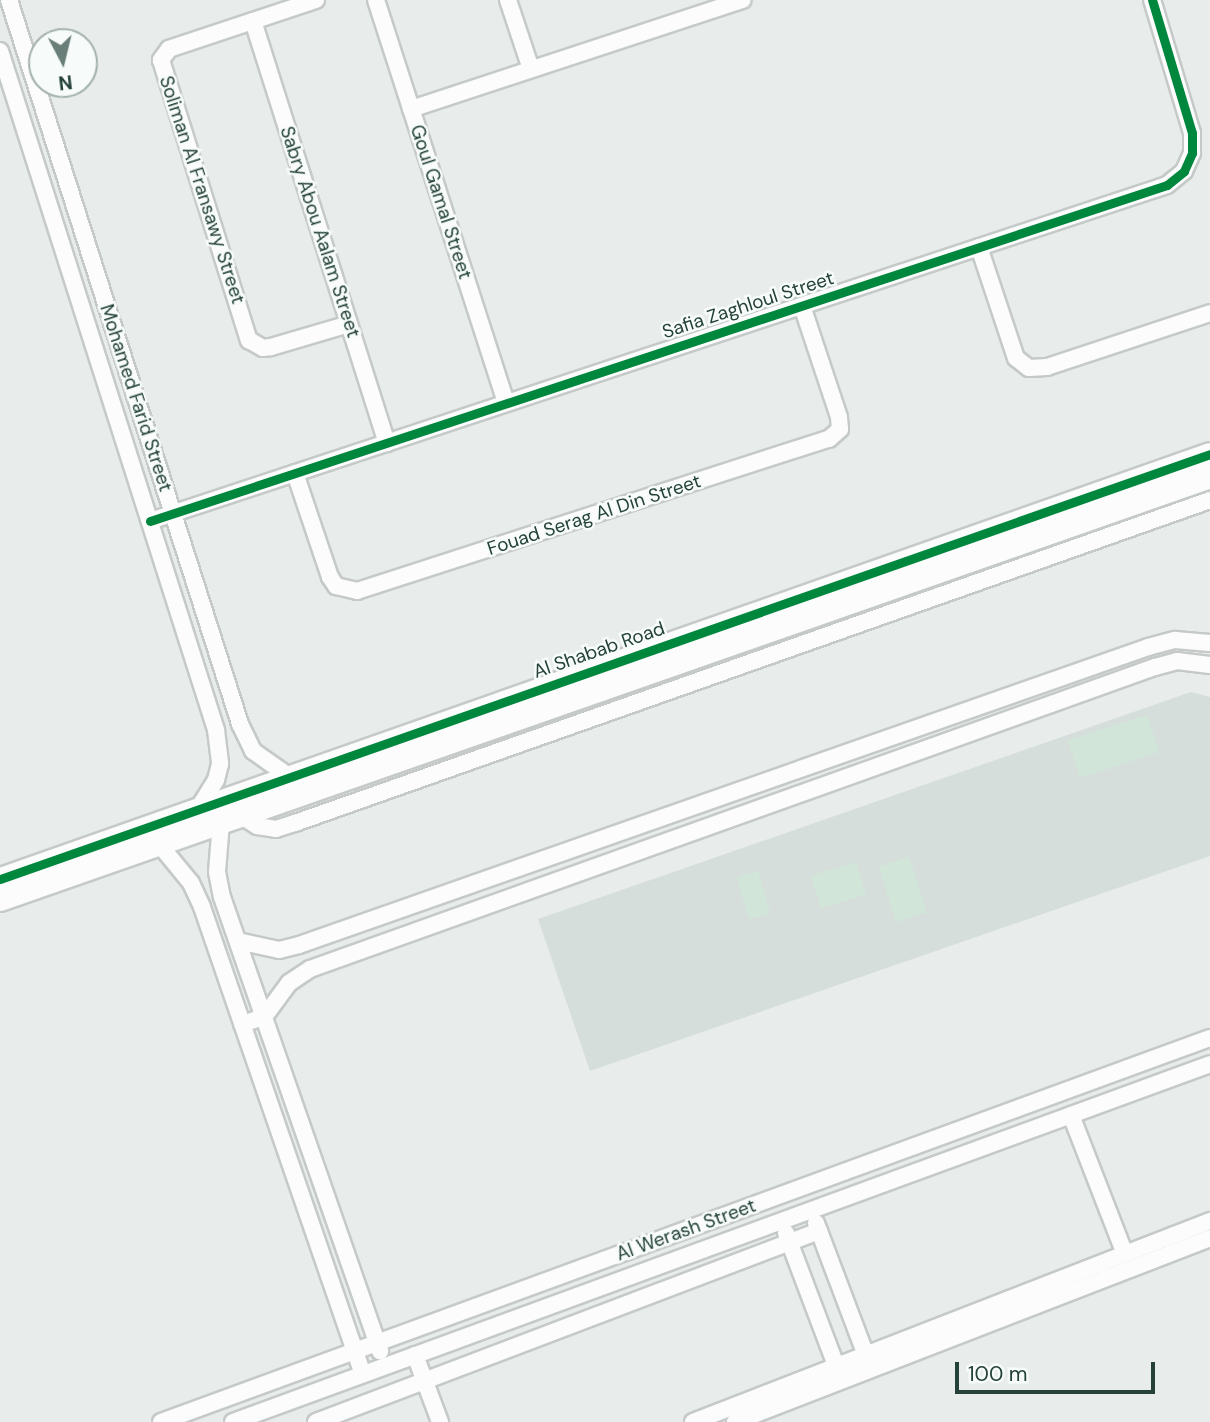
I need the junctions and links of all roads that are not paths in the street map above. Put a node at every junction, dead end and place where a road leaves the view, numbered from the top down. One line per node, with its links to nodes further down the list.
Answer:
1 (9, 0): 21 (street, Mohamed Farid Street)
2 (316, 0): 7 (street, Soliman Al Fransawy Street)
3 (376, 0): 10 (street, Goul Gamal Street)
4 (508, 0): 9 (street)
5 (743, 0): 9 (street)
6 (1152, 0): 11 (street, Safia Zaghloul Street)
7 (253, 21): 14 (street, Sabry Abou Aalam Street); 14 (street, Soliman Al Fransawy Street)
8 (0, 51): 22 (street, Mohamed Farid Street)
9 (531, 69): 10 (street)
10 (411, 108): 15 (street, Goul Gamal Street)
11 (979, 247): 12 (street, Safia Zaghloul Street); 13 (street)
12 (802, 306): 15 (street, Safia Zaghloul Street); 18 (street, Fouad Serag Al Din Street)
13 (1210, 313)
14 (349, 324): 16 (street, Sabry Abou Aalam Street)
15 (506, 404): 16 (street, Safia Zaghloul Street)
16 (387, 443): 18 (street, Safia Zaghloul Street)
17 (1210, 454): 29 (street, Al Shabab Road)
18 (295, 472): 21 (street, Safia Zaghloul Street)
19 (1210, 477): 33 (street, Al Shabab Road)
20 (1210, 500): 33 (street)
21 (172, 513): 22 (street, Safia Zaghloul Street); 26 (street, Mohamed Farid Street)
22 (150, 520): 27 (street, Mohamed Farid Street)
23 (1210, 643): 25 (street)
24 (1210, 665): 28 (street)
25 (976, 709): 28 (street); 30 (street)
26 (240, 723): 27 (street); 29 (street, Mohamed Farid Street)
27 (216, 730): 31 (street, Mohamed Farid Street)
28 (984, 730): 32 (street)
29 (290, 777): 31 (street, Al Shabab Road)
30 (746, 789): 32 (street); 34 (street)
31 (198, 809): 37 (street, Al Shabab Road)
32 (754, 811): 36 (street)
33 (231, 819): 35 (street, Al Shabab Road); 39 (street)
34 (640, 827): 36 (street); 39 (street)
35 (159, 844): 38 (street, Al Shabab Road); 41 (street)
36 (648, 849): 40 (street)
37 (0, 879)
38 (0, 899)
39 (238, 942): 40 (street)
40 (264, 1017): 41 (street); 52 (street)
41 (242, 1024): 53 (street)
42 (1210, 1038): 52 (street, Al Werash Street)
43 (1210, 1064): 44 (street, Al Werash Street)
44 (1071, 1115): 45 (street, Al Werash Street); 51 (street)
45 (811, 1210): 46 (street, Al Werash Street); 48 (street)
46 (782, 1221): 50 (street); 54 (street, Al Werash Street)
47 (1210, 1221): 51 (street)
48 (819, 1231): 50 (street); 55 (street)
49 (1210, 1238): 55 (street)
50 (790, 1242): 57 (street); 59 (street)
51 (1125, 1254): 55 (street)
52 (377, 1343): 53 (street, Al Werash Street); 56 (street)
53 (355, 1351): 58 (street); 60 (street, Al Werash Street)
54 (415, 1355): 56 (street, Al Werash Street); 59 (street)
55 (868, 1361): 57 (street)
56 (385, 1366): 58 (street, Al Werash Street)
57 (839, 1373): 64 (street); 65 (street)
58 (363, 1374): 61 (street, Al Werash Street)
59 (425, 1381): 62 (street); 63 (street)
60 (161, 1422)
61 (233, 1422)
62 (316, 1422)
63 (440, 1422)
64 (693, 1422)
65 (735, 1422)

